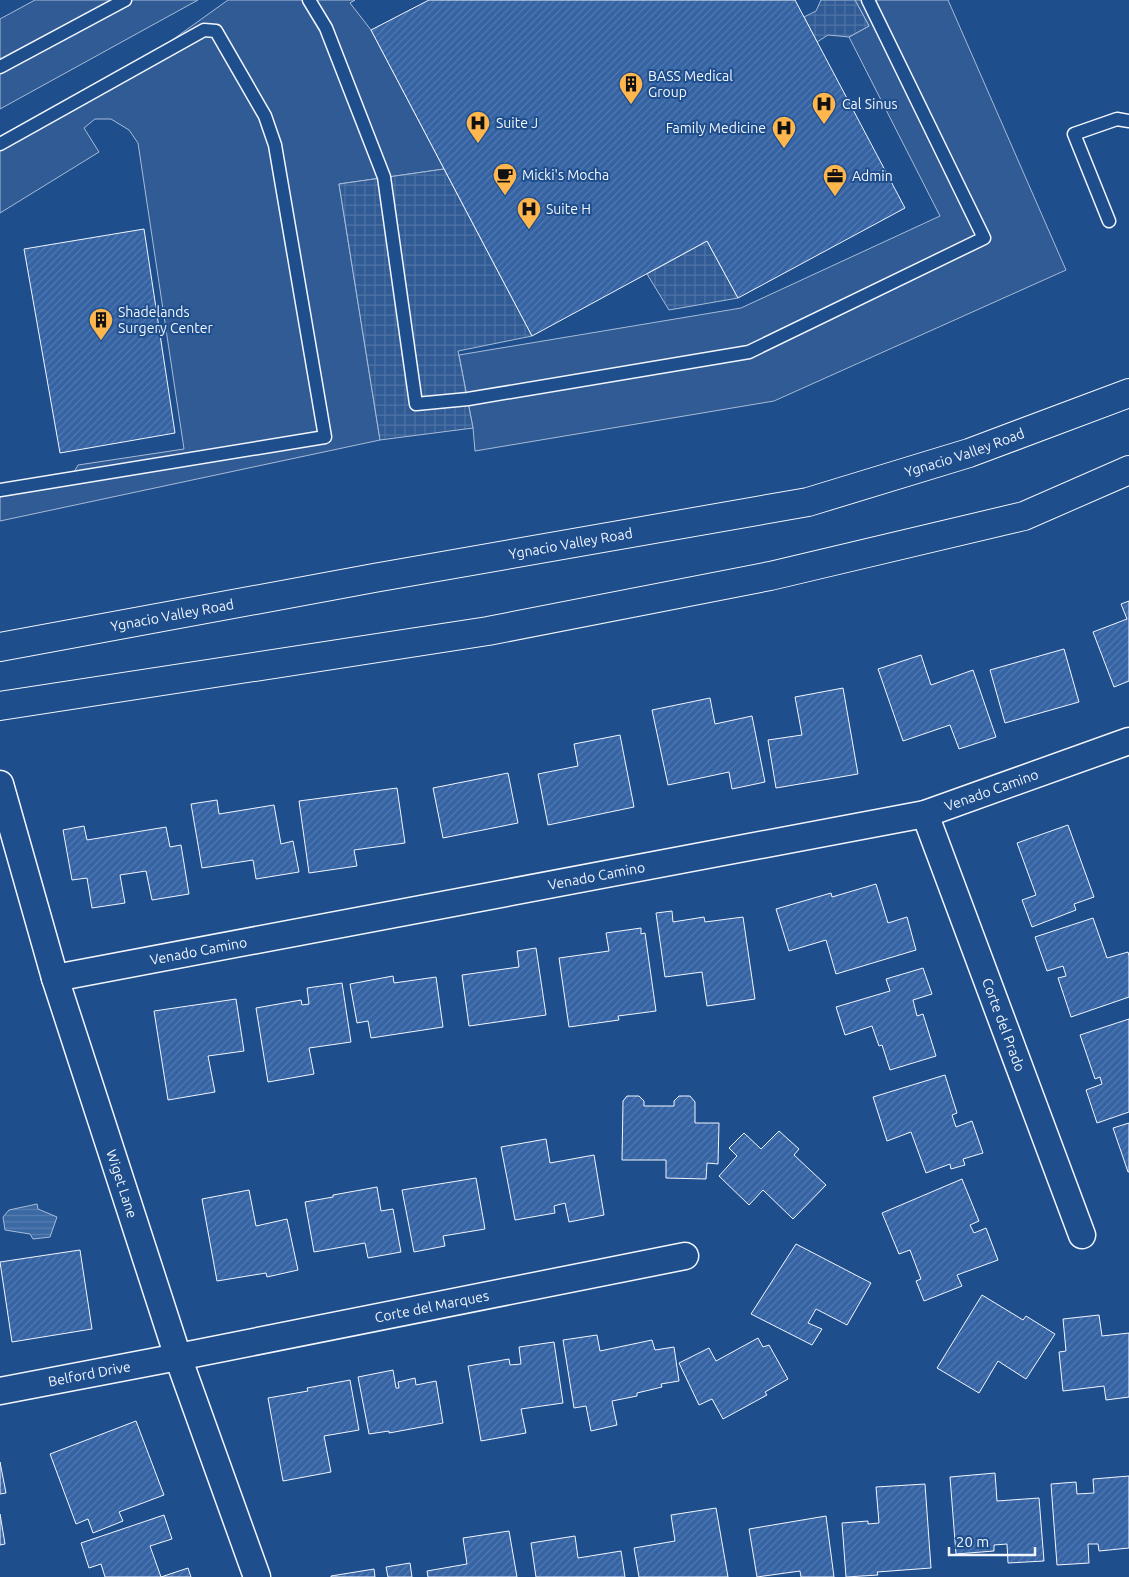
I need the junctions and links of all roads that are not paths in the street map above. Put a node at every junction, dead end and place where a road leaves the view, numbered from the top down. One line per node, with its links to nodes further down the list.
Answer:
1 (126, 0): 4 (lane)
2 (310, 0): 3 (lane)
3 (868, 0)
4 (0, 67)
5 (1129, 121): 7 (lane)
6 (0, 144): 10 (lane)
7 (1109, 221)
8 (1129, 393): 11 (highway, Ygnacio Valley Road)
9 (1129, 470): 12 (highway)
10 (0, 490)
11 (0, 647)
12 (0, 706)
13 (1129, 742): 15 (street, Venado Camino)
14 (0, 784): 16 (street, Wiget Lane)
15 (925, 814): 16 (street, Venado Camino); 17 (street, Corte del Prado)
16 (55, 978): 19 (street, Wiget Lane)
17 (1082, 1236)
18 (685, 1256): 19 (street, Corte del Marques)
19 (178, 1357): 20 (street, Belford Drive); 21 (street, Wiget Lane)
20 (0, 1391)
21 (257, 1577)

